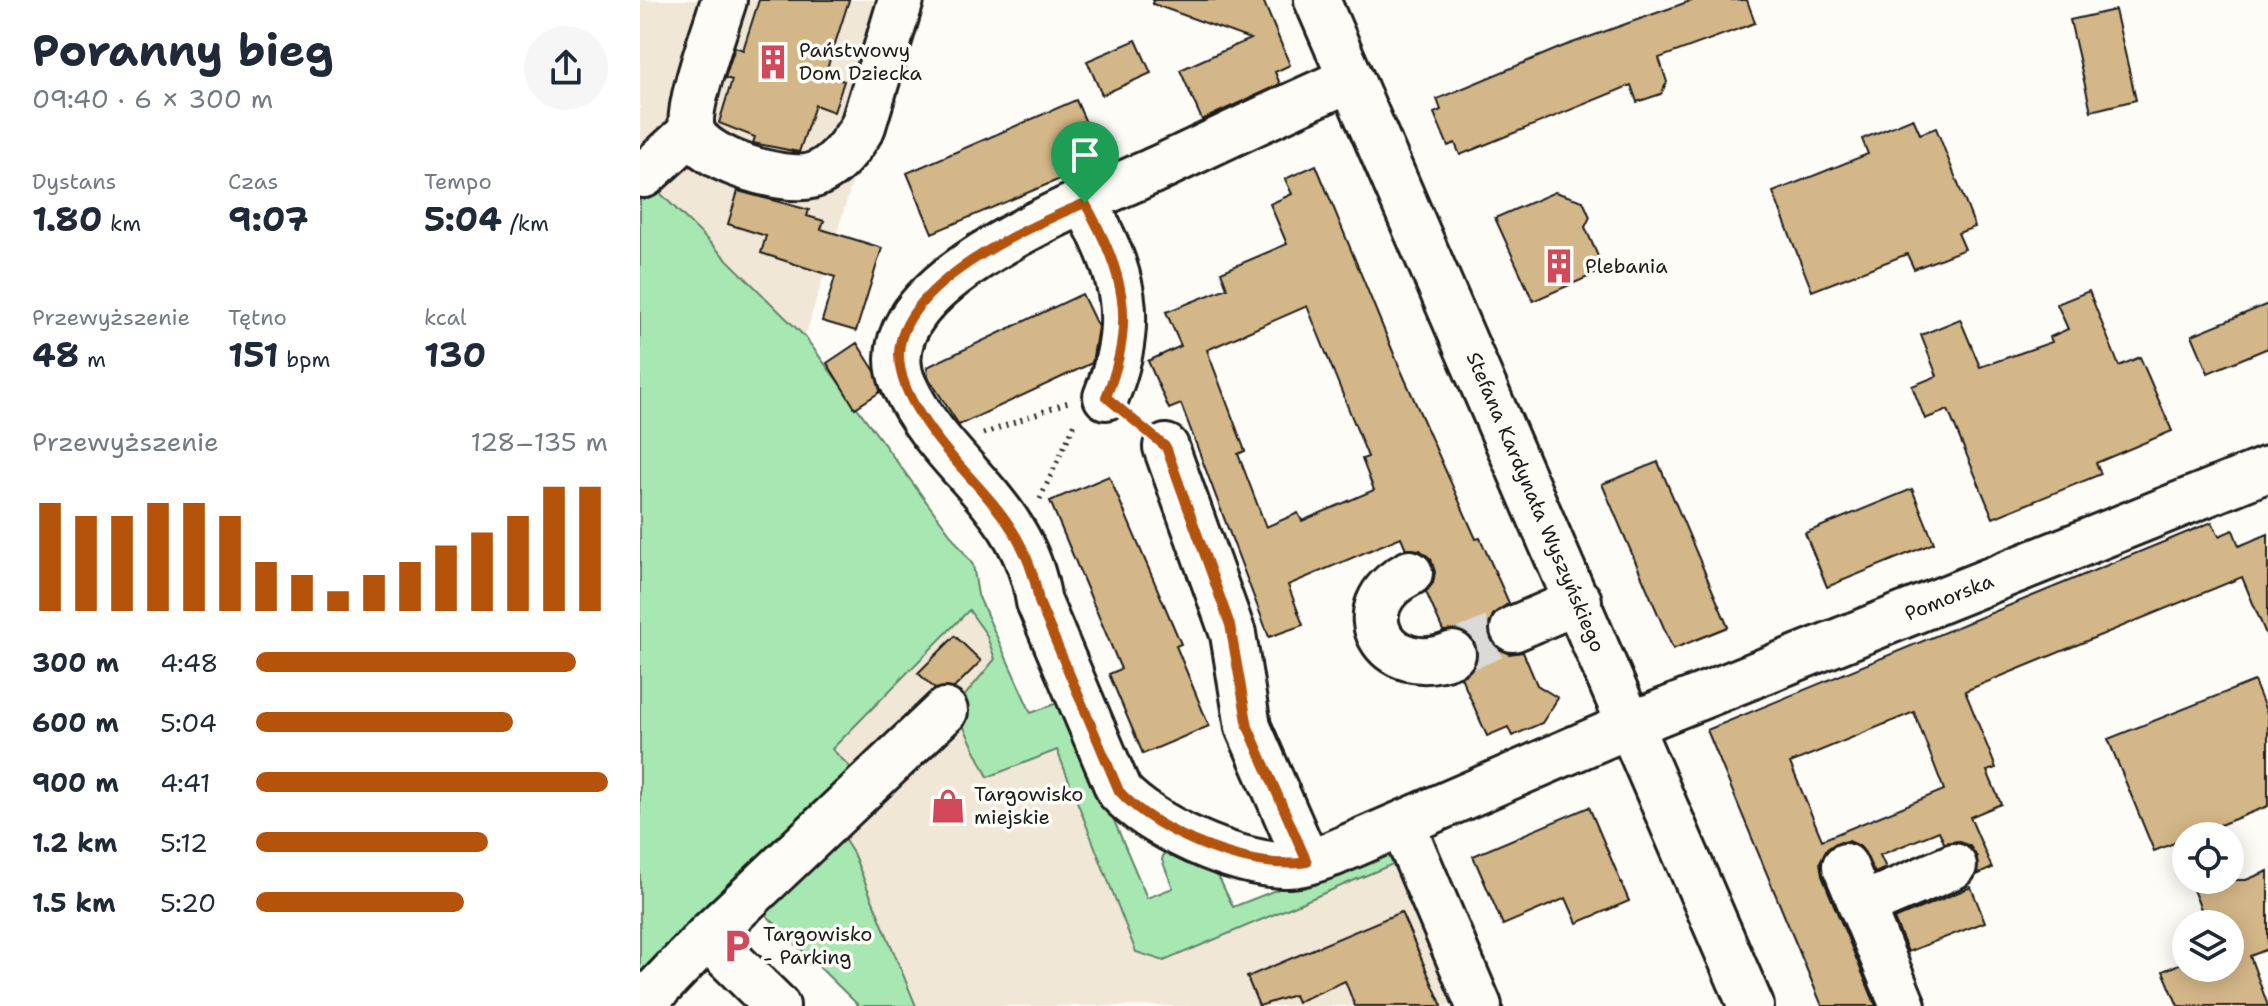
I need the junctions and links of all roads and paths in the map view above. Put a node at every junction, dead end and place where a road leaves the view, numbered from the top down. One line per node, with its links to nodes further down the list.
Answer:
1 (724, 0): 5 (street)
2 (901, 0): 5 (street)
3 (1317, 0): 4 (street, Stefana Kardynała Wyszyńskiego)
4 (1351, 79): 7 (street); 14 (street, Stefana Kardynała Wyszyńskiego)
5 (692, 131): 6 (street)
6 (644, 175)
7 (1085, 203): 8 (street); 9 (street)
8 (1096, 398): 9 (path); 12 (path)
9 (947, 447): 12 (street)
10 (1166, 447): 20 (street)
11 (2268, 469): 18 (street, Pomorska)
12 (1020, 542): 20 (street)
13 (1410, 573): 16 (street)
14 (1579, 601): 15 (street); 18 (street, Stefana Kardynała Wyszyńskiego)
15 (1513, 629)
16 (1453, 654)
17 (945, 711): 24 (street)
18 (1630, 725): 19 (street, Pomorska); 28 (street, Stefana Kardynała Wyszyńskiego)
19 (1402, 824): 20 (street, Pomorska); 27 (street)
20 (1307, 862)
21 (1845, 866): 23 (street)
22 (1954, 866): 23 (street)
23 (1861, 906): 29 (street)
24 (707, 937): 25 (street); 26 (street)
25 (648, 1004)
26 (777, 1006)
27 (1479, 1006)
28 (1751, 1006)
29 (1903, 1006)

